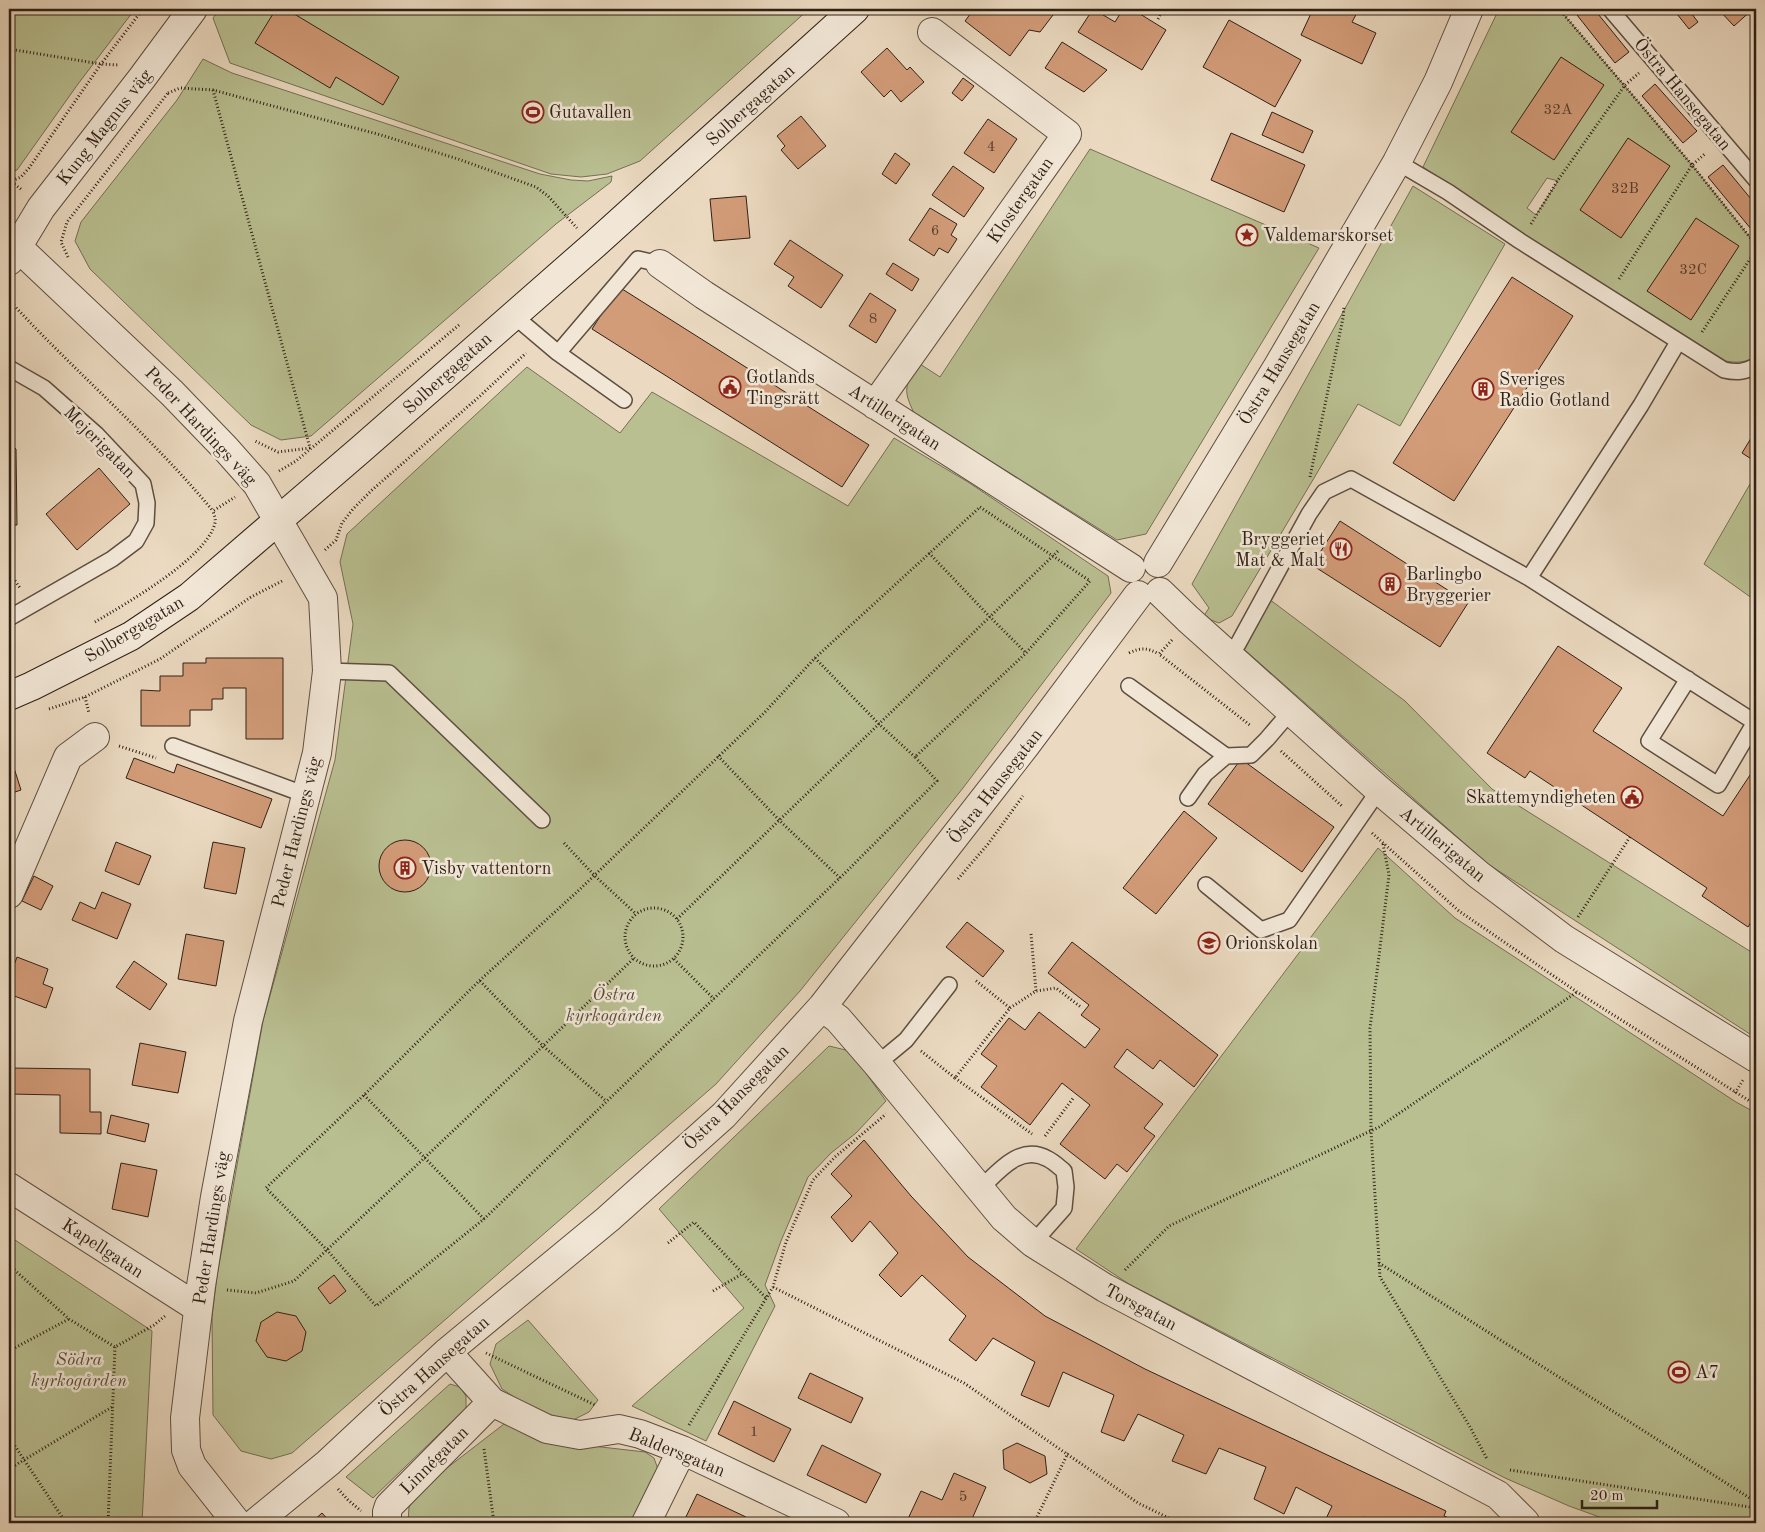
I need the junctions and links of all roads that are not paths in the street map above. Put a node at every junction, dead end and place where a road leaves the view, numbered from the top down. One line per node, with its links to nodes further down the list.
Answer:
1 (193, 9): 8 (street, Kung Magnus väg)
2 (856, 9): 10 (street, Solbergagatan)
3 (1469, 9): 6 (street, Östra Hansegatan)
4 (1610, 9): 7 (lane, Östra Hansegatan)
5 (932, 32): 16 (street, Klostergatan)
6 (1398, 162): 11 (lane); 18 (street, Östra Hansegatan)
7 (1756, 180)
8 (12, 249): 17 (street, Peder Hardings väg)
9 (660, 264): 12 (lane); 16 (street, Artillerigatan)
10 (513, 315): 12 (lane); 17 (street, Solbergagatan)
11 (1684, 345): 13 (lane); 20 (lane)
12 (558, 353): 15 (lane)
13 (1756, 366)
14 (9, 368): 22 (lane, Mejerigatan)
15 (624, 400)
16 (875, 405): 19 (street, Artillerigatan)
17 (278, 521): 24 (street, Peder Hardings väg); 27 (street, Solbergagatan)
18 (1158, 563): 19 (street); 21 (street)
19 (1131, 568): 21 (street)
20 (1529, 578): 23 (lane); 25 (lane)
21 (1149, 594): 23 (street, Artillerigatan); 40 (street, Östra Hansegatan)
22 (9, 618)
23 (1229, 655): 28 (street, Artillerigatan)
24 (327, 670): 34 (street, Peder Hardings väg); 36 (lane)
25 (1688, 679): 29 (lane); 29 (lane)
26 (1129, 686): 32 (lane)
27 (9, 696)
28 (1291, 711): 32 (lane); 33 (street, Artillerigatan)
29 (1756, 722)
30 (95, 737): 38 (street)
31 (173, 746): 34 (lane)
32 (1226, 756): 35 (lane)
33 (1379, 790): 37 (lane); 41 (street, Artillerigatan)
34 (306, 795): 46 (street, Peder Hardings väg)
35 (1188, 798)
36 (542, 820)
37 (1206, 885)
38 (9, 894)
39 (949, 985): 42 (lane)
40 (822, 1007): 42 (street, Torsgatan); 47 (street, Östra Hansegatan)
41 (1756, 1058)
42 (877, 1064): 44 (street, Torsgatan)
43 (9, 1187): 46 (street, Kapellgatan)
44 (980, 1189): 45 (street, Torsgatan); 45 (lane)
45 (1033, 1243): 51 (street, Torsgatan)
46 (195, 1298): 52 (street, Peder Hardings väg)
47 (446, 1352): 48 (street, Baldersgatan); 53 (street, Östra Hansegatan)
48 (492, 1402): 49 (street, Baldersgatan); 50 (street, Linnégatan)
49 (682, 1450): 54 (street); 55 (street, Baldersgatan)
50 (387, 1521)
51 (1526, 1522)
52 (237, 1523)
53 (255, 1523)
54 (646, 1523)
55 (836, 1523)

